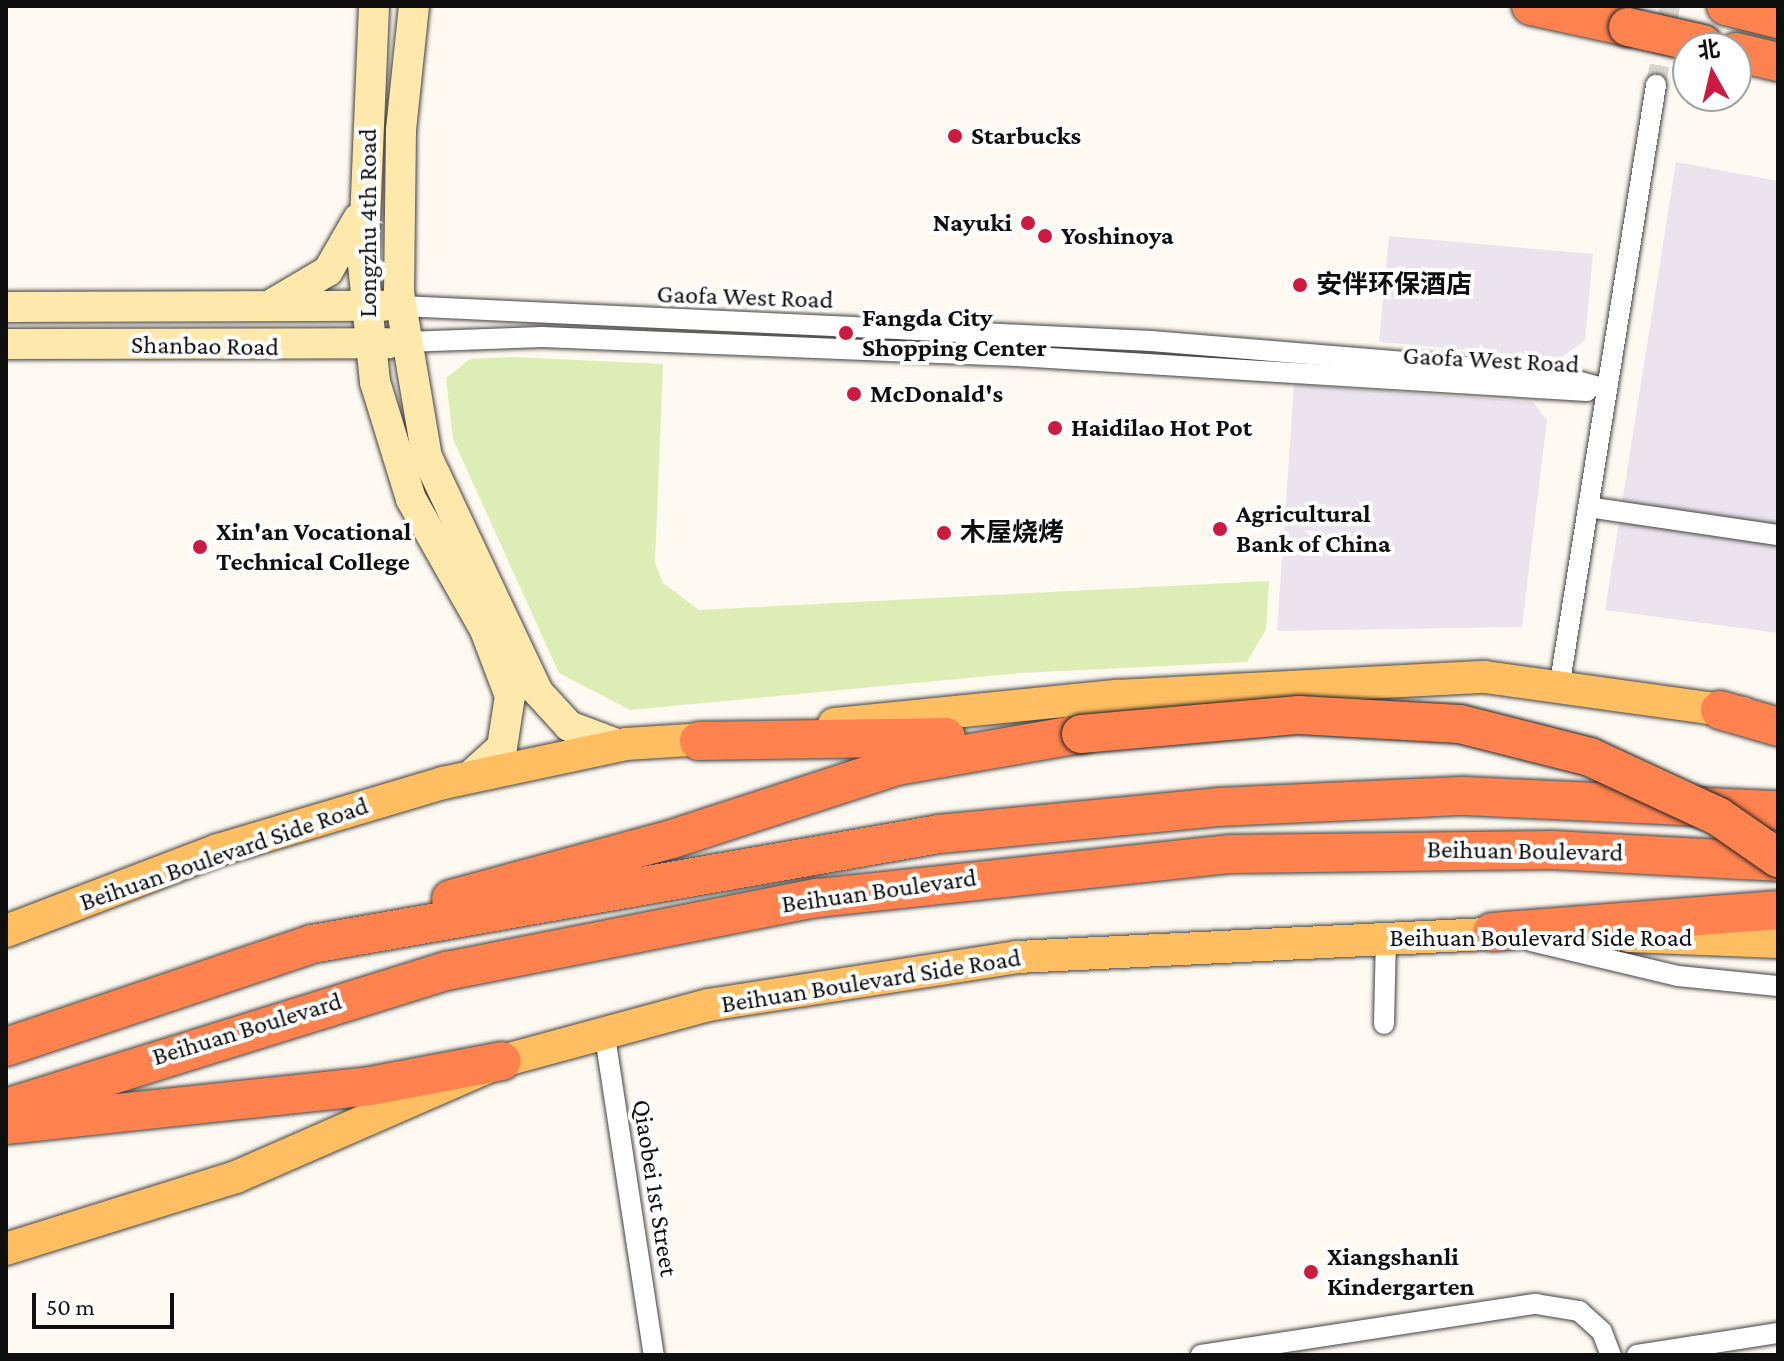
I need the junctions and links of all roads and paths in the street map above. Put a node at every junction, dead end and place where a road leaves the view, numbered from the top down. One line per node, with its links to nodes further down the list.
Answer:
1 (374, 6): 10 (main road, Longzhu 4th Road)
2 (414, 6): 12 (main road, Longzhu 4th Road)
3 (1531, 6): 6 (highway, bridge)
4 (1726, 6): 5 (highway)
5 (1778, 19)
6 (1672, 37)
7 (1752, 56): 8 (highway)
8 (1778, 62)
9 (1656, 85): 18 (street)
10 (366, 188): 11 (main road, Longzhu 4th Road); 14 (main road)
11 (366, 306): 12 (main road, Shanbao Road); 14 (main road, Shanbao Road); 17 (main road, Longzhu 4th Road)
12 (401, 306): 15 (main road, Longzhu 4th Road); 18 (street, Gaofa West Road)
13 (6, 307): 14 (main road, Shanbao Road)
14 (257, 308)
15 (405, 342): 17 (main road, Shanbao Road); 18 (street, Gaofa West Road); 27 (main road, Longzhu 4th Road)
16 (6, 344): 17 (main road, Shanbao Road)
17 (370, 344): 28 (main road, Longzhu 4th Road)
18 (1607, 389): 19 (street)
19 (1588, 507): 20 (street); 21 (street)
20 (1778, 535)
21 (1560, 682): 22 (main road, Beihuan Boulevard Side Road); 26 (main road, Beihuan Boulevard Side Road)
22 (1720, 710): 23 (main road, Beihuan Boulevard Side Road); 24 (highway)
23 (1778, 719)
24 (1778, 727)
25 (1081, 734): 26 (highway); 30 (highway, bridge); 36 (highway)
26 (699, 741): 27 (main road, Beihuan Boulevard Side Road)
27 (619, 745): 28 (main road, Beihuan Boulevard Side Road)
28 (470, 776): 32 (main road, Beihuan Boulevard Side Road)
29 (1778, 810): 36 (highway, Beihuan Boulevard)
30 (1778, 860): 42 (highway, Beihuan Boulevard)
31 (1778, 910): 33 (highway)
32 (6, 931)
33 (1492, 932): 34 (main road, Beihuan Boulevard Side Road); 35 (main road, Beihuan Boulevard Side Road); 37 (street)
34 (1386, 937): 38 (street); 39 (main road, Beihuan Boulevard Side Road)
35 (1778, 942)
36 (312, 944): 40 (highway, Beihuan Boulevard)
37 (1778, 986)
38 (1384, 1024)
39 (604, 1030): 41 (main road, Beihuan Boulevard Side Road); 46 (street, Qiaobei 1st Street)
40 (6, 1047)
41 (502, 1061): 43 (highway); 44 (main road, Beihuan Boulevard Side Road)
42 (6, 1108)
43 (6, 1125)
44 (6, 1249)
45 (1778, 1333): 49 (street)
46 (654, 1355)
47 (1201, 1355): 48 (street)
48 (1611, 1355)
49 (1637, 1355)

